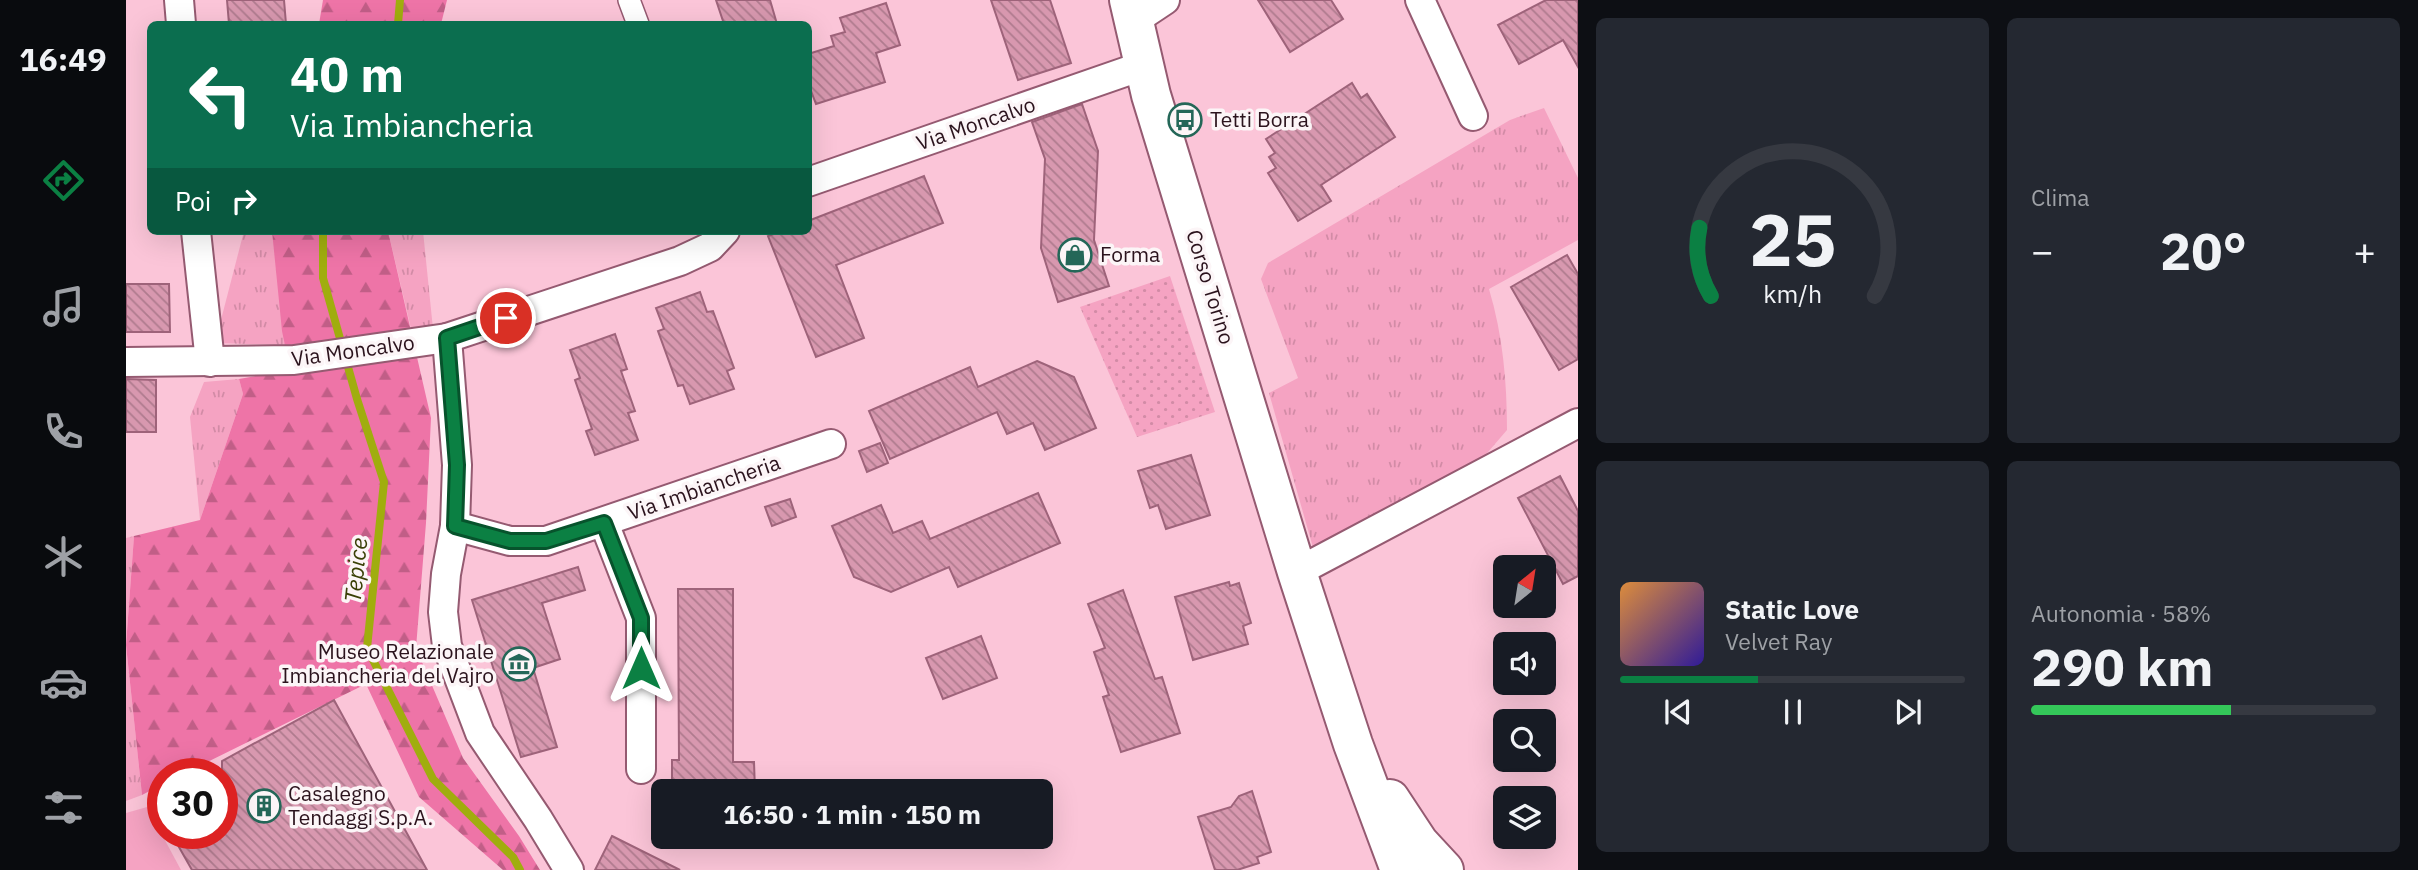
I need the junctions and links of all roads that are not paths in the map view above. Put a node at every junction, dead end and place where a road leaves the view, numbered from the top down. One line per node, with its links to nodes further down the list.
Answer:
1 (179, 0): 5 (street)
2 (629, 0): 6 (street)
3 (1420, 0): 8 (street)
4 (1143, 7): 7 (main road, Corso Torino)
5 (181, 21)
6 (637, 21)
7 (1144, 65): 9 (street, Via Moncalvo); 19 (main road, Corso Torino)
8 (1473, 116)
9 (812, 182)
10 (196, 235): 14 (street)
11 (721, 235): 12 (street, Via Moncalvo)
12 (438, 339): 14 (street, Via Moncalvo); 18 (street)
13 (126, 362): 14 (street, Via Moncalvo)
14 (210, 362)
15 (1578, 423): 19 (street)
16 (831, 444): 17 (street, Via Imbiancheria)
17 (604, 523): 18 (street, Via Imbiancheria); 21 (street)
18 (455, 526): 22 (street)
19 (1297, 572): 20 (main road, Corso Torino)
20 (1353, 744): 23 (main road, Corso Torino); 24 (main road, Corso Torino)
21 (640, 769)
22 (569, 870)
23 (1400, 870)
24 (1444, 870)

